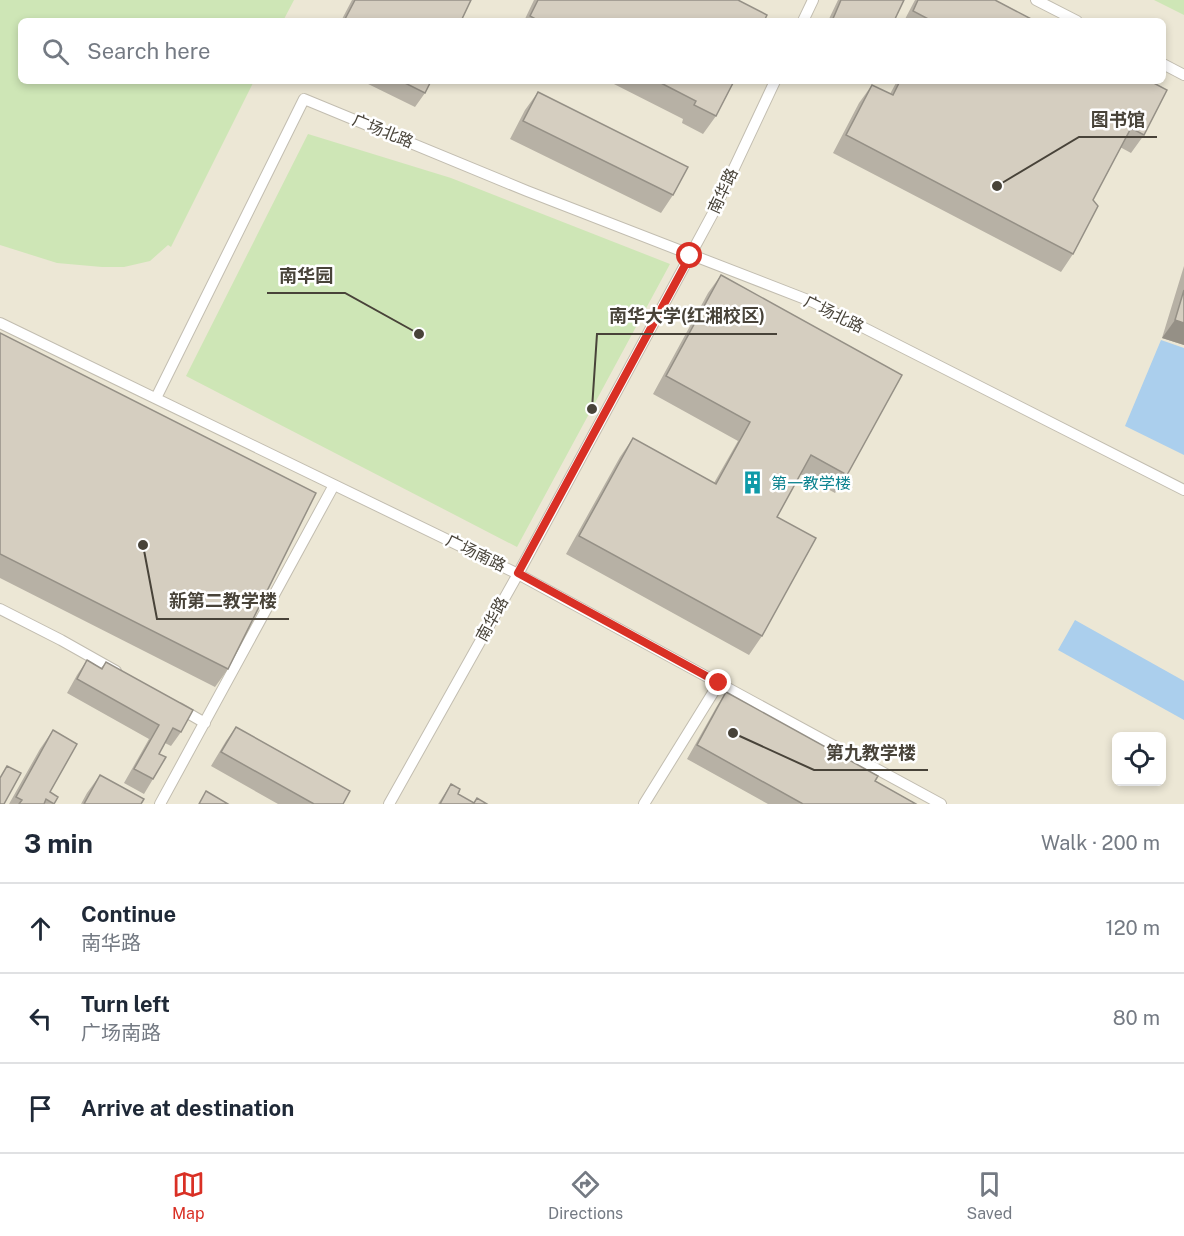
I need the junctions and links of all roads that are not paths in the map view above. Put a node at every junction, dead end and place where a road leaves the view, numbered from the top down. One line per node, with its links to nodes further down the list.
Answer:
1 (813, 0): 3 (lane)
2 (1036, 0): 4 (lane)
3 (804, 18)
4 (1071, 18)
5 (1166, 66): 6 (lane)
6 (1184, 75)
7 (774, 84): 8 (lane, 南华路)
8 (690, 256): 10 (lane, 广场北路); 12 (lane, 广场北路); 13 (lane, 南华路)
9 (0, 323): 10 (lane, 广场南路)
10 (156, 398): 11 (lane, 广场南路)
11 (334, 485): 13 (lane, 广场南路); 18 (lane)
12 (1184, 490)
13 (518, 573): 16 (lane, 广场南路); 20 (lane, 南华路)
14 (0, 609): 15 (lane)
15 (123, 675)
16 (719, 683): 21 (lane); 22 (lane, 广场南路)
17 (174, 705): 18 (lane)
18 (205, 723): 19 (lane)
19 (160, 804)
20 (389, 804)
21 (644, 804)
22 (940, 804)

